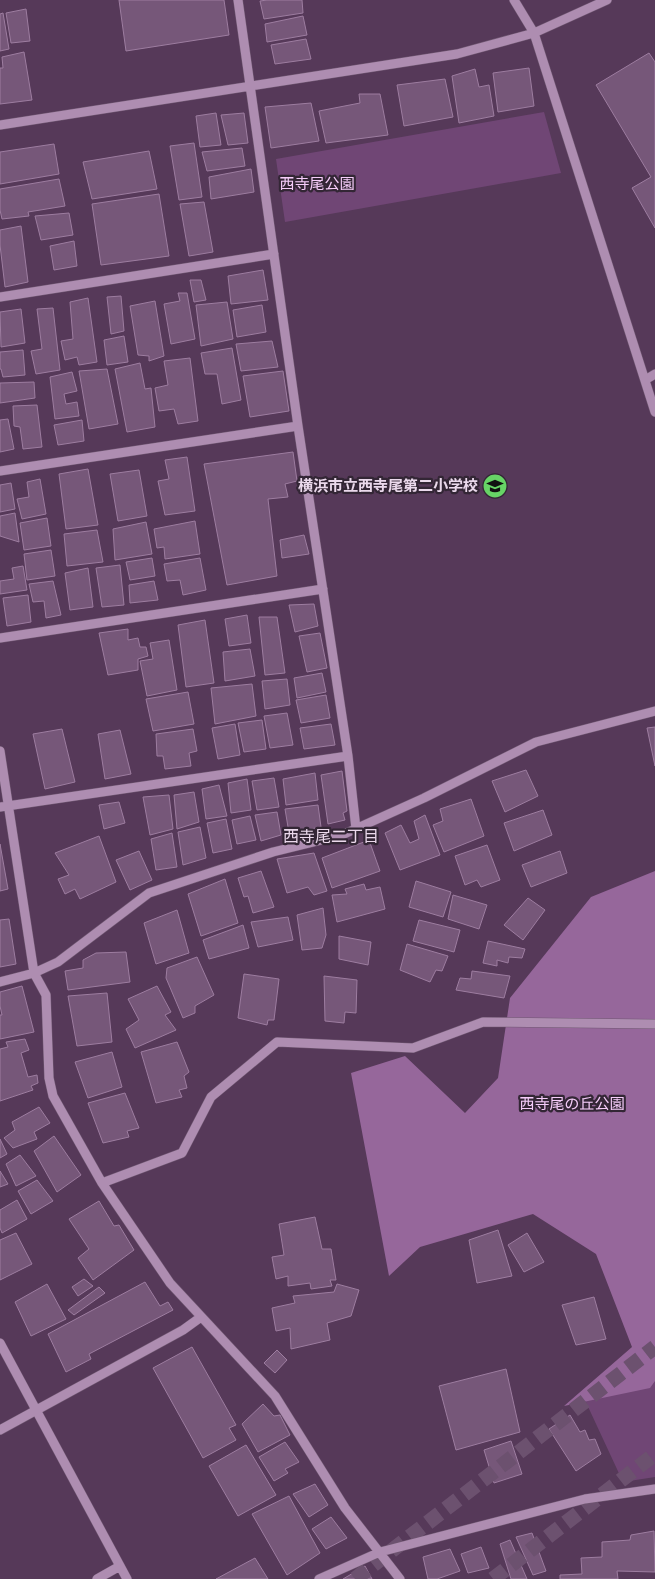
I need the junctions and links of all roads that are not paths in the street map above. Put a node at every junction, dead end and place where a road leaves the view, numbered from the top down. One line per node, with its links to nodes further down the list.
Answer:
1 (238, 0): 5 (street)
2 (514, 0): 4 (street)
3 (607, 0): 4 (street)
4 (534, 33): 5 (street); 10 (street)
5 (250, 86): 6 (street); 7 (street)
6 (0, 125)
7 (274, 254): 8 (street); 12 (street)
8 (0, 298)
9 (655, 374): 10 (street)
10 (645, 380): 11 (street)
11 (655, 412)
12 (298, 426): 13 (street); 14 (street)
13 (0, 471)
14 (323, 589): 15 (street); 18 (street)
15 (0, 638)
16 (655, 712): 20 (street)
17 (0, 751): 19 (street)
18 (348, 756): 19 (street); 20 (street)
19 (4, 806): 21 (street)
20 (356, 829): 21 (street)
21 (34, 973): 22 (street); 24 (street)
22 (0, 982)
23 (655, 1024): 24 (street)
24 (102, 1183): 25 (street)
25 (200, 1318): 27 (street); 30 (street)
26 (0, 1342): 27 (street)
27 (38, 1410): 28 (street); 31 (street)
28 (0, 1430)
29 (655, 1489): 30 (street)
30 (380, 1552): 34 (street); 35 (street)
31 (120, 1566): 32 (street); 33 (street)
32 (97, 1579)
33 (127, 1579)
34 (319, 1579)
35 (400, 1579)

